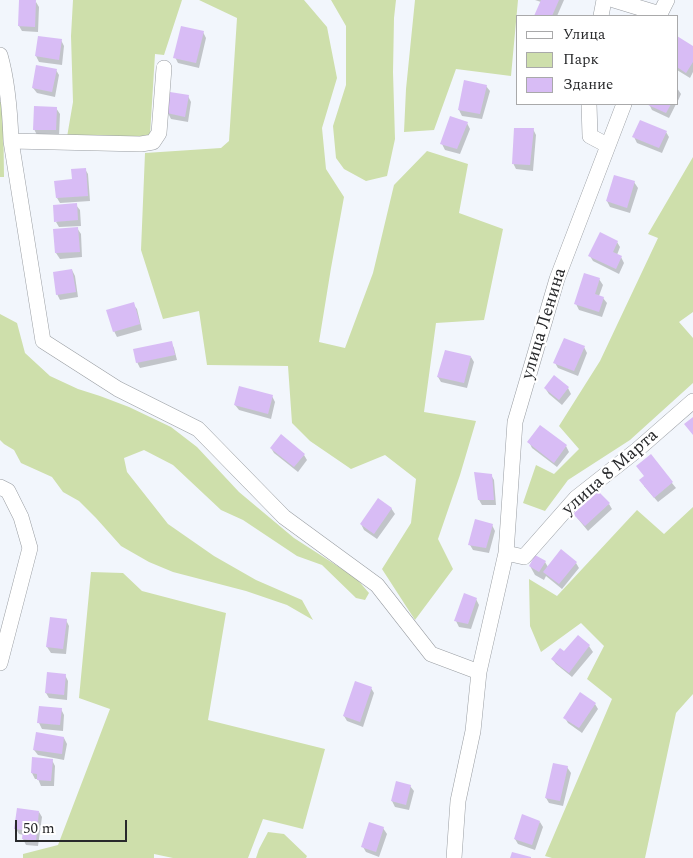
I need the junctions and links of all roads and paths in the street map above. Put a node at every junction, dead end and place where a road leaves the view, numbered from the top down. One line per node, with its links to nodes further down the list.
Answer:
1 (604, 0): 4 (street)
2 (614, 0): 5 (street)
3 (668, 0): 5 (street)
4 (601, 15)
5 (659, 15)
6 (0, 55): 10 (street)
7 (164, 68): 10 (street)
8 (589, 105): 11 (street)
9 (624, 105): 11 (street, улица Ленина)
10 (11, 141): 16 (street)
11 (607, 145): 14 (street, улица Ленина)
12 (693, 401): 14 (street, улица 8 Марта)
13 (0, 488): 15 (street)
14 (506, 553): 16 (street, улица Ленина)
15 (0, 663)
16 (479, 672): 17 (street, улица Ленина)
17 (454, 858)

